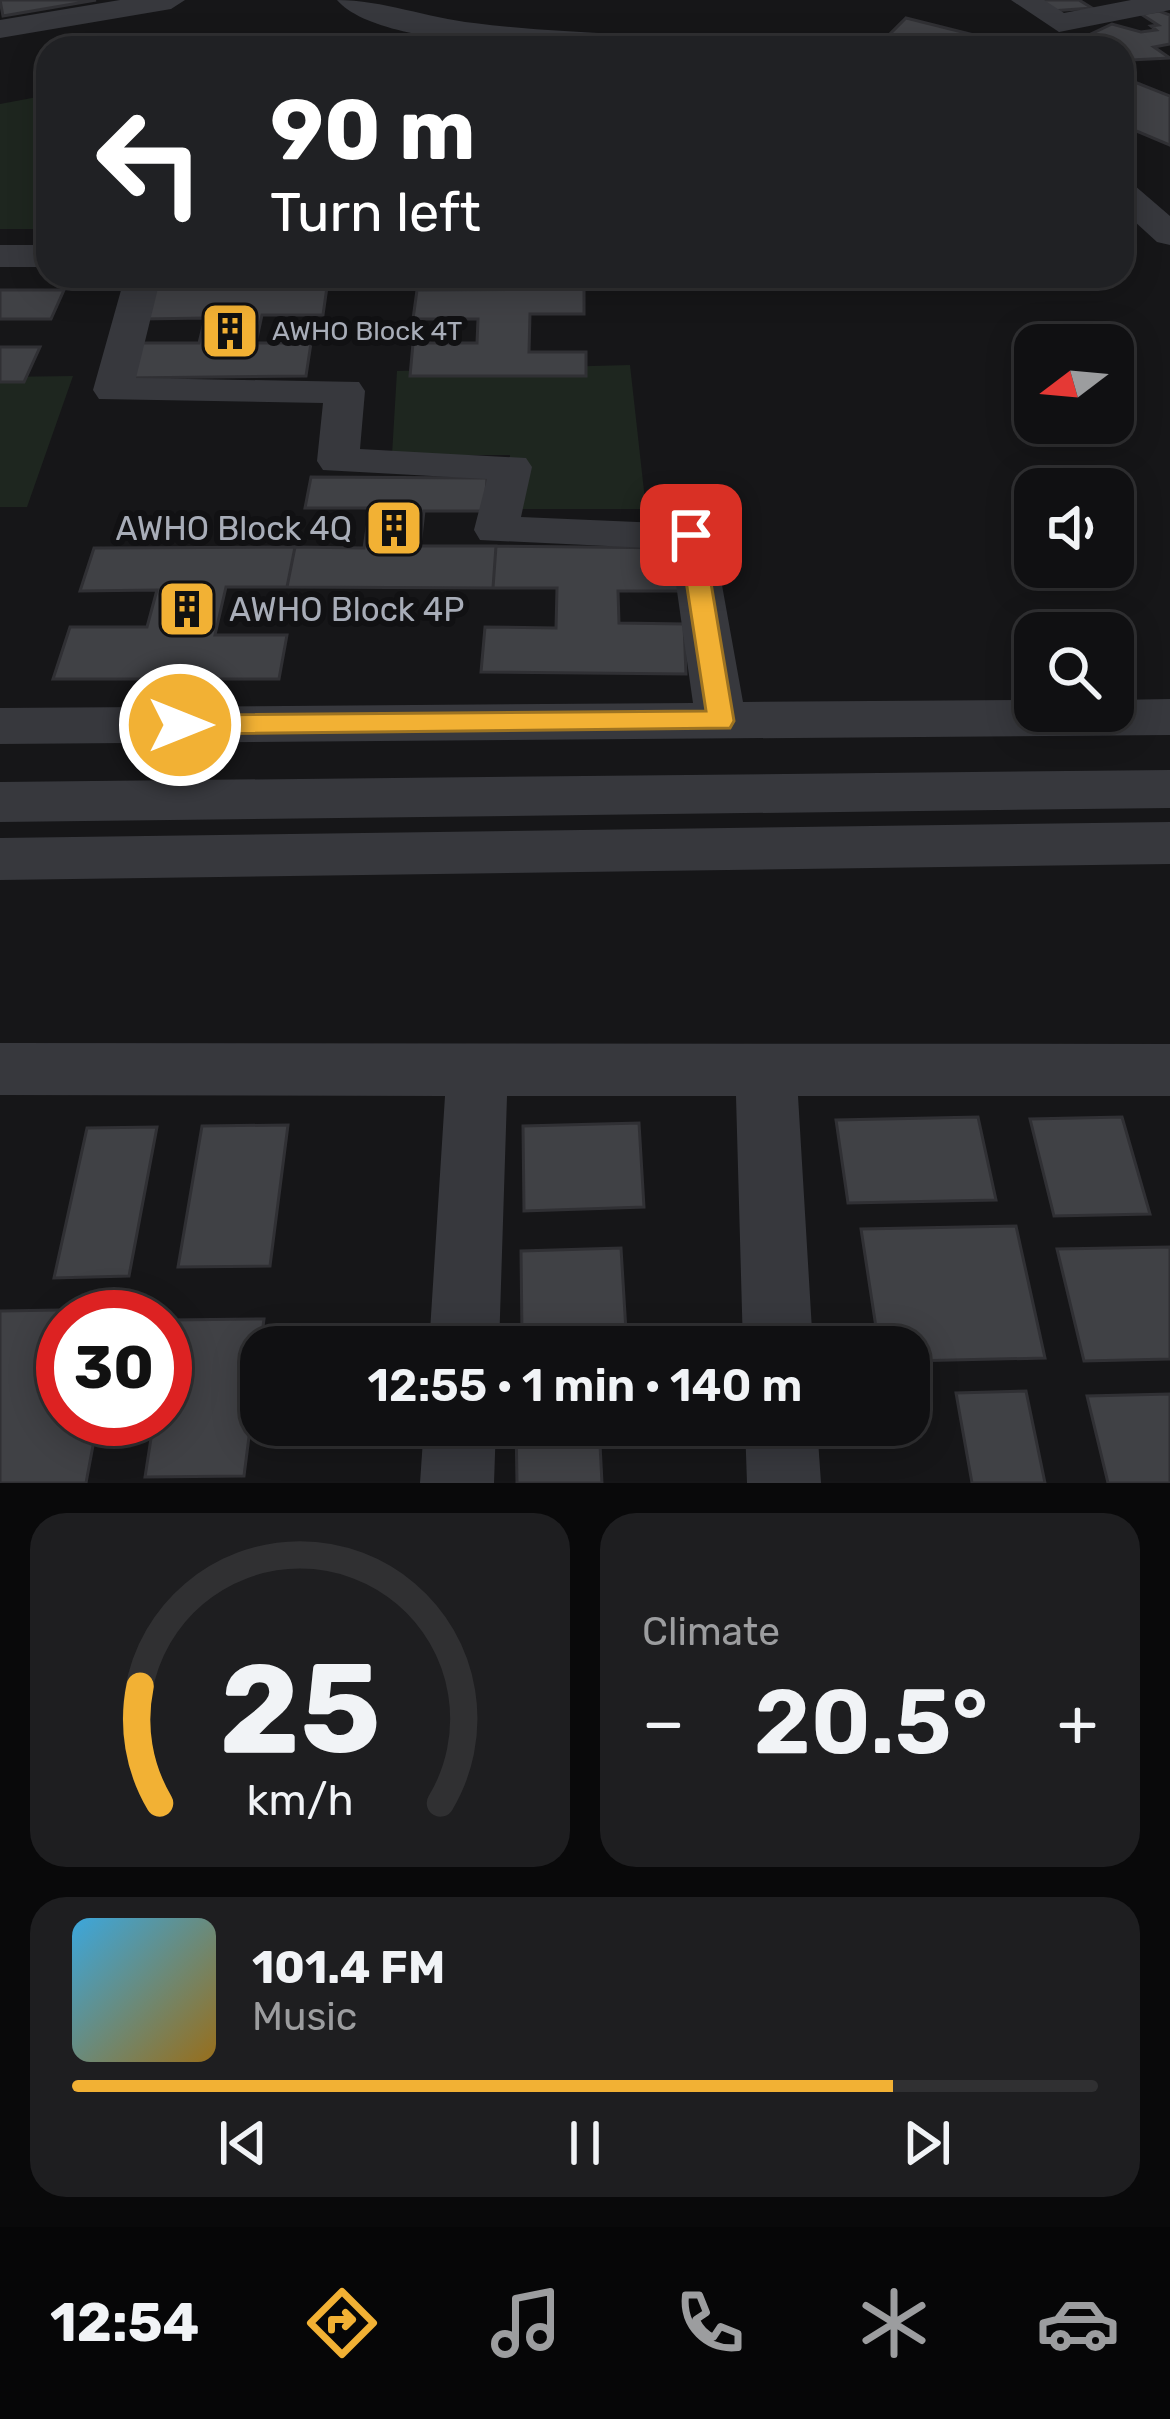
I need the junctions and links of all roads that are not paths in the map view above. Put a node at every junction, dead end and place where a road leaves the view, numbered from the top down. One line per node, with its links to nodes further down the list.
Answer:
1 (106, 0): 7 (street)
2 (171, 0): 7 (street)
3 (317, 0): 8 (street)
4 (351, 0): 9 (street)
5 (1024, 0): 6 (street)
6 (1170, 1)
7 (1, 24)
8 (415, 36)
9 (527, 36)
10 (1134, 176): 11 (street)
11 (1170, 199)
12 (1134, 202): 13 (street)
13 (1170, 234)
14 (0, 256): 15 (street)
15 (36, 256)
16 (140, 288): 18 (street)
17 (1170, 717): 18 (street)
18 (721, 721): 19 (street)
19 (0, 726)
20 (1170, 789): 21 (street)
21 (0, 802)
22 (1170, 843): 23 (street)
23 (0, 860)
24 (0, 1069): 25 (street)
25 (478, 1069): 26 (street); 28 (street)
26 (766, 1070): 27 (street); 29 (street)
27 (1170, 1070)
28 (465, 1326)
29 (777, 1326)
30 (459, 1446): 32 (street)
31 (782, 1446): 33 (street)
32 (458, 1483)
33 (784, 1483)

